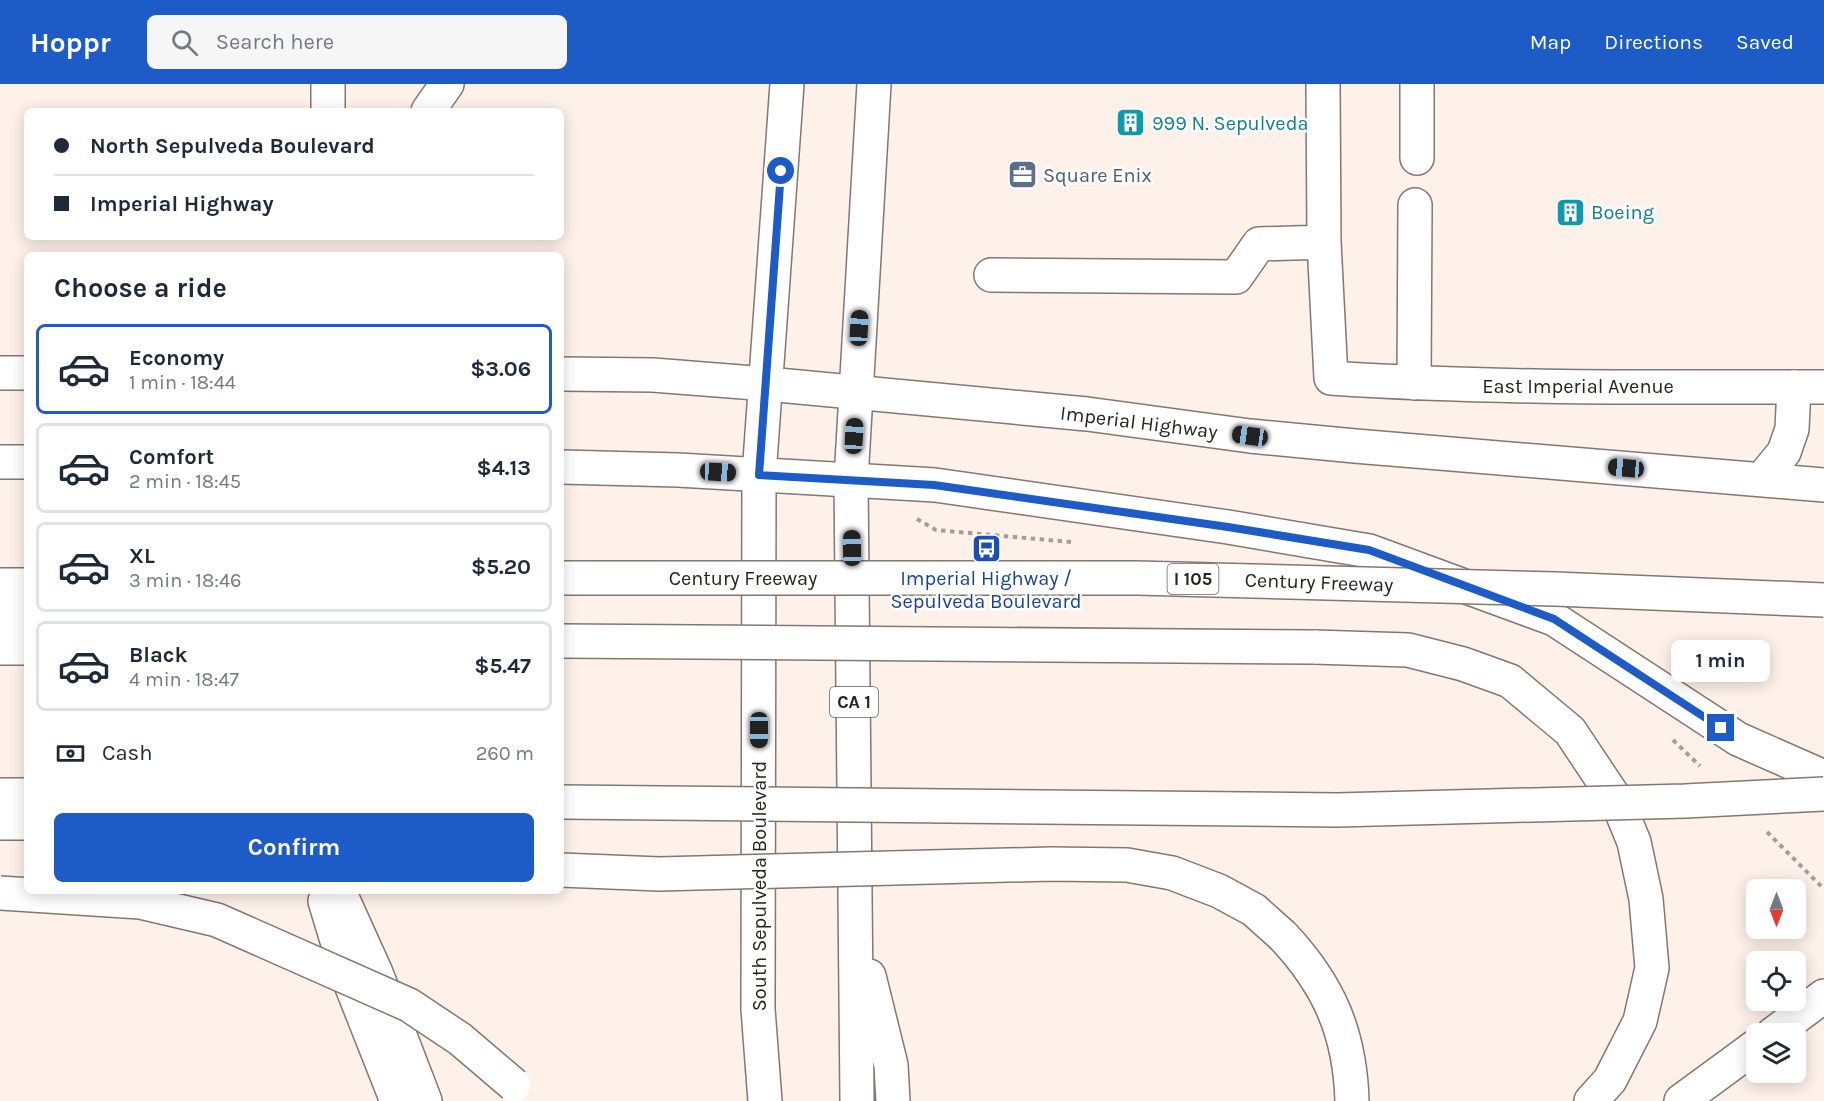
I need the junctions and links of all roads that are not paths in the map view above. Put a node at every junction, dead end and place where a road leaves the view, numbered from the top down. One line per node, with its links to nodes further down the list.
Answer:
1 (328, 84): 7 (main road)
2 (447, 84): 8 (main road)
3 (787, 84): 17 (main road, South Sepulveda Boulevard)
4 (874, 84): 19 (main road, CA 1)
5 (1323, 84): 11 (main road)
6 (1417, 84): 9 (main road)
7 (328, 108)
8 (430, 108)
9 (1417, 158)
10 (1414, 206): 16 (main road)
11 (1324, 242): 12 (main road); 16 (main road, East Imperial Avenue)
12 (991, 275)
13 (0, 373): 14 (main road)
14 (24, 373)
15 (564, 374): 17 (main road, Imperial Highway)
16 (1414, 383): 18 (main road, East Imperial Avenue)
17 (767, 384): 19 (main road, Imperial Highway); 23 (main road, South Sepulveda Boulevard)
18 (1809, 387): 24 (main road)
19 (856, 391): 24 (main road, Imperial Highway); 25 (main road, CA 1)
20 (0, 462): 21 (main road)
21 (24, 462)
22 (564, 467): 23 (main road)
23 (759, 475): 25 (main road); 56 (main road, South Sepulveda Boulevard)
24 (1762, 479): 26 (main road, Imperial Highway)
25 (851, 480): 38 (main road); 49 (main road, CA 1)
26 (1824, 485)
27 (564, 578): 30 (main road, Century Freeway / I 105, bridge)
28 (0, 585): 29 (main road)
29 (24, 585)
30 (1824, 600)
31 (0, 606): 32 (main road)
32 (24, 607)
33 (0, 628): 34 (main road)
34 (24, 629)
35 (564, 641): 60 (main road, bridge)
36 (0, 648): 37 (main road)
37 (24, 648)
38 (1824, 777)
39 (1824, 794): 42 (main road, bridge)
40 (0, 795): 41 (main road)
41 (24, 795)
42 (564, 802)
43 (0, 823): 44 (main road)
44 (24, 823)
45 (564, 870): 59 (main road, bridge)
46 (0, 893): 53 (main road, bridge)
47 (323, 894): 54 (main road)
48 (340, 894): 55 (main road)
49 (856, 924): 57 (main road, CA 1); 58 (main road)
50 (1824, 996): 51 (main road)
51 (1788, 1023)
52 (1746, 1053): 61 (main road)
53 (520, 1093)
54 (397, 1101)
55 (425, 1101)
56 (765, 1101)
57 (857, 1101)
58 (893, 1101)
59 (1352, 1101)
60 (1591, 1101)
61 (1681, 1101)

